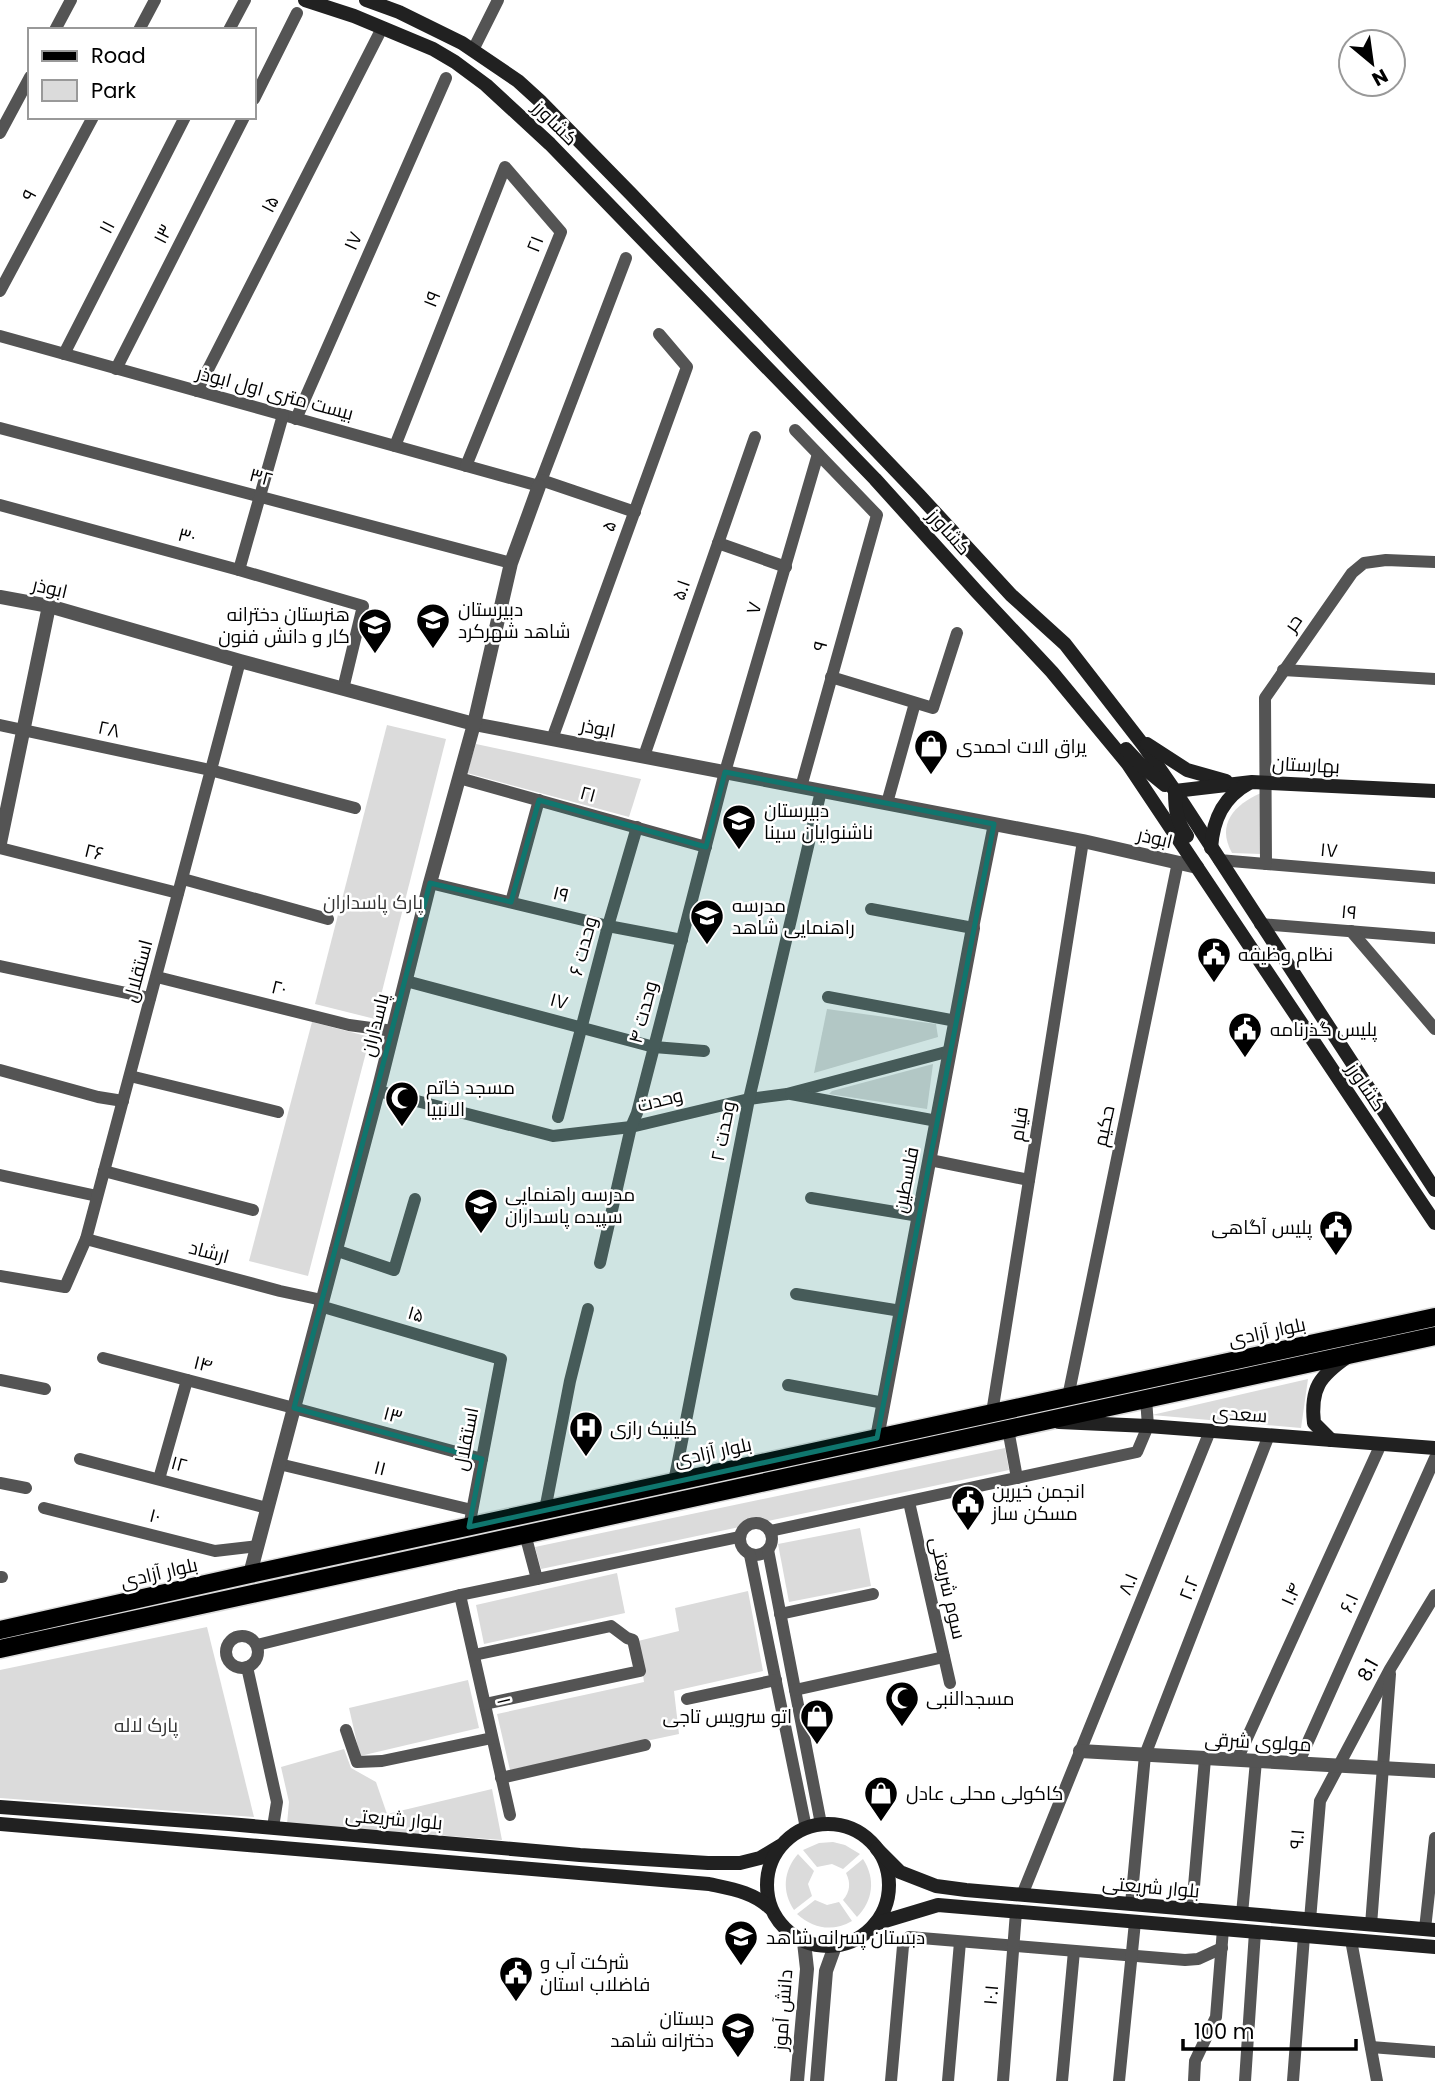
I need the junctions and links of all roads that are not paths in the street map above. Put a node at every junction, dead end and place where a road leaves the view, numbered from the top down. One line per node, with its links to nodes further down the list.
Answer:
1 (71, 0): 7 (street)
2 (155, 0): 8 (street)
3 (245, 0): 9 (street)
4 (366, 0): 11 (main road, کشاورز)
5 (498, 0): 11 (street)
6 (301, 6): 14 (street); 38 (main road, کشاورز)
7 (56, 28)
8 (140, 28)
9 (230, 28)
10 (379, 34): 26 (street, ۱۵)
11 (473, 50): 35 (main road, کشاورز)
12 (446, 78): 27 (street, ۱۷)
13 (28, 81): 18 (street)
14 (256, 95)
15 (92, 119): 21 (street, ۹)
16 (184, 119): 24 (street, ۱۱)
17 (243, 119): 25 (street, ۱۳)
18 (0, 133)
19 (561, 232): 31 (street, ۱۹); 33 (street, ۲۱)
20 (626, 258): 34 (street)
21 (0, 290)
22 (659, 334): 39 (street, ۵)
23 (0, 336): 24 (street, بیست متری اول ابوذر)
24 (64, 354): 25 (street, بیست متری اول ابوذر)
25 (116, 369): 26 (street, بیست متری اول ابوذر)
26 (197, 391): 27 (street, بیست متری اول ابوذر)
27 (289, 417): 31 (street, بیست متری اول ابوذر); 36 (street, ۱۷)
28 (0, 428): 36 (street, ۳۲)
29 (795, 430): 32 (street)
30 (755, 437): 40 (street, ۵.۱)
31 (395, 446): 33 (street, بیست متری اول ابوذر)
32 (818, 454): 43 (street, ۷); 51 (street, ۹)
33 (466, 466): 34 (street, بیست متری اول ابوذر)
34 (540, 483): 39 (street, بیست متری اول ابوذر); 42 (street, پاسداران)
35 (919, 495): 38 (main road); 58 (main road, کشاورز)
36 (259, 496): 42 (street, ۳۲); 44 (street, ۱۷)
37 (0, 505): 44 (street, ۳۰)
38 (904, 510): 50 (main road, کشاورز)
39 (635, 512): 59 (street, ۵)
40 (718, 543): 43 (street); 60 (street, ۵.۱)
41 (1435, 562): 49 (street, حر)
42 (511, 563): 55 (street, پاسداران)
43 (786, 566): 62 (street, ۷)
44 (239, 570): 53 (street, ۳۰)
45 (0, 597): 46 (street, ابوذر)
46 (49, 606): 48 (street, ابوذر); 57 (street)
47 (957, 633): 54 (street)
48 (240, 661): 53 (street, ابوذر); 61 (street, استقلال)
49 (1283, 670): 52 (street); 64 (street, حر)
50 (1052, 672): 67 (main road); 80 (main road, کشاورز)
51 (831, 677): 54 (street); 65 (street, ۹)
52 (1435, 679)
53 (343, 689): 55 (street, ابوذر)
54 (915, 703): 70 (street)
55 (474, 724): 59 (street, ابوذر); 63 (street, پاسداران)
56 (0, 725): 57 (street, ۲۸)
57 (24, 730): 61 (street, ۲۸); 75 (street)
58 (1136, 736): 64 (main road); 67 (main road, کشاورز)
59 (552, 739): 60 (street, ابوذر)
60 (644, 756): 62 (street, ابوذر)
61 (210, 770): 71 (street, ۲۸); 82 (street, استقلال)
62 (726, 772): 65 (street, ابوذر); 76 (street, وحدت ۴)
63 (459, 778): 69 (street, ۲۱); 83 (street, پاسداران)
64 (1259, 782): 67 (main road, بهارستان); 68 (main road, بهارستان); 77 (main road); 79 (street)
65 (801, 787): 66 (street, ابوذر)
66 (821, 791): 70 (street, ابوذر); 113 (street, وحدت ۲)
67 (1175, 791): 77 (main road, کشاورز); 94 (main road)
68 (1435, 791)
69 (539, 800): 73 (street, ۲۱); 85 (street)
70 (887, 803): 72 (street, ابوذر)
71 (355, 808)
72 (994, 824): 74 (street, ابوذر); 90 (street)
73 (637, 827): 76 (street, ۲۱); 89 (street, وحدت ۶)
74 (1083, 841): 78 (street, ابوذر); 122 (street, قیام)
75 (0, 846): 84 (street, ۲۶)
76 (706, 847): 93 (street, وحدت ۴)
77 (1215, 854): 79 (street, ۱۷); 88 (main road, کشاورز)
78 (1178, 862): 80 (street, ابوذر); 149 (street, حکیم)
79 (1266, 864): 81 (street, ۱۷)
80 (1197, 867): 94 (main road, کشاورز)
81 (1435, 878)
82 (183, 879): 84 (street, استقلال); 87 (street)
83 (430, 883): 85 (street, ۱۹); 97 (street, پاسداران)
84 (178, 893): 96 (street, استقلال)
85 (510, 902): 89 (street, ۱۹)
86 (870, 909): 90 (street)
87 (328, 919)
88 (1260, 924): 91 (street, ۱۹); 108 (main road, کشاورز)
89 (608, 926): 93 (street, ۱۹); 101 (street, وحدت ۶)
90 (973, 928): 100 (street, فلسطین)
91 (1351, 931): 92 (street, ۱۹); 102 (street)
92 (1435, 938)
93 (682, 940): 104 (street, وحدت ۴)
94 (1248, 944): 110 (main road, کشاورز)
95 (0, 967): 99 (street)
96 (157, 977): 99 (street, استقلال); 103 (street, ۲۰)
97 (406, 981): 101 (street, ۱۷); 103 (street, پاسداران)
98 (828, 997): 100 (street)
99 (150, 998): 109 (street, استقلال)
100 (956, 1021): 106 (street, فلسطین)
101 (582, 1027): 104 (street, ۱۷); 116 (street, وحدت ۶)
102 (1435, 1029)
103 (393, 1031): 111 (street, پاسداران)
104 (654, 1047): 105 (street, ۱۷); 118 (street, وحدت ۴)
105 (704, 1051)
106 (950, 1051): 112 (street, وحدت); 117 (street, فلسطین)
107 (0, 1070): 114 (street)
108 (1357, 1071): 110 (main road); 123 (main road, کشاورز)
109 (130, 1076): 114 (street, استقلال); 115 (street)
110 (1340, 1082): 129 (main road, کشاورز)
111 (378, 1091): 118 (street, وحدت); 131 (street, پاسداران)
112 (787, 1094): 113 (street, وحدت); 117 (street)
113 (748, 1099): 118 (street, وحدت); 170 (street, وحدت ۲)
114 (123, 1101): 120 (street, استقلال)
115 (278, 1112)
116 (558, 1117)
117 (937, 1121): 119 (street, فلسطین)
118 (631, 1127): 132 (street, وحدت ۴)
119 (930, 1160): 122 (street); 128 (street, فلسطین)
120 (104, 1171): 124 (street, استقلال); 127 (street)
121 (0, 1175): 124 (street)
122 (1029, 1180): 153 (street, قیام)
123 (1435, 1190)
124 (97, 1196): 130 (street, استقلال)
125 (811, 1198): 128 (street)
126 (415, 1199): 131 (street)
127 (253, 1210)
128 (919, 1216): 137 (street, فلسطین)
129 (1435, 1223)
130 (86, 1239): 133 (street, استقلال); 135 (street, ارشاد)
131 (335, 1250): 135 (street, پاسداران)
132 (600, 1263)
133 (0, 1276)
134 (796, 1294): 137 (street)
135 (321, 1303): 144 (street, ۱۵); 152 (street, پاسداران)
136 (588, 1309): 177 (street)
137 (901, 1311): 151 (street, فلسطین)
138 (1435, 1311): 140 (main road)
139 (1435, 1317): 140 (main road, بلوار آزادی)
140 (1406, 1324): 149 (main road, بلوار آزادی)
141 (1435, 1336): 142 (main road, بلوار آزادی)
142 (1351, 1354): 150 (main road, بلوار آزادی); 160 (main road)
143 (103, 1358): 146 (street, ۱۴)
144 (501, 1359): 165 (street, استقلال)
145 (0, 1380): 148 (street)
146 (187, 1380): 152 (street, ۱۴); 169 (street)
147 (788, 1385): 151 (street)
148 (45, 1389)
149 (1068, 1397): 153 (main road, بلوار آزادی)
150 (1146, 1399): 154 (main road, بلوار آزادی); 155 (street)
151 (884, 1403): 159 (street, فلسطین)
152 (294, 1408): 165 (street, ۱۳); 166 (street, پاسداران)
153 (992, 1413): 159 (main road, بلوار آزادی)
154 (1043, 1422): 155 (main road, سعدی); 156 (main road, بلوار آزادی)
155 (1148, 1426): 157 (main road, سعدی); 168 (street)
156 (1008, 1429): 168 (street); 173 (main road, بلوار آزادی)
157 (1210, 1431): 158 (main road, سعدی); 206 (street, ۸.۱)
158 (1269, 1436): 160 (main road, سعدی); 207 (street, ۲.۲)
159 (877, 1438): 167 (main road, بلوار آزادی)
160 (1331, 1440): 161 (main road, سعدی)
161 (1381, 1444): 162 (main road, سعدی); 209 (street, ۱.۴)
162 (1435, 1448)
163 (1435, 1458): 211 (street, ۶.۱)
164 (80, 1459): 169 (street, ۱۲)
165 (482, 1459): 178 (street, استقلال)
166 (279, 1464): 176 (street, پاسداران); 178 (street, ۱۱)
167 (736, 1469): 170 (main road, بلوار آزادی); 173 (main road)
168 (1017, 1478): 174 (street)
169 (159, 1479): 176 (street, ۱۲)
170 (674, 1482): 177 (main road, بلوار آزادی)
171 (0, 1483): 172 (street)
172 (26, 1488)
173 (740, 1488): 180 (main road, بلوار آزادی)
174 (909, 1502): 179 (street); 195 (street, سوم شریعتی)
175 (44, 1508): 182 (street, ۱۰)
176 (267, 1508): 182 (street, پاسداران)
177 (545, 1510): 178 (main road, بلوار آزادی)
178 (471, 1518): 185 (main road, بلوار آزادی)
179 (770, 1531): 181 (street); 183 (street)
180 (525, 1534): 186 (street); 193 (main road, بلوار آزادی)
181 (739, 1537): 184 (street); 186 (street)
182 (258, 1545): 185 (street, پاسداران)
183 (768, 1550): 184 (street); 190 (street)
184 (750, 1555): 198 (street)
185 (250, 1574): 191 (main road, بلوار آزادی)
186 (537, 1579): 188 (street)
187 (873, 1594): 190 (street)
188 (460, 1595): 192 (street); 194 (street, ۱)
189 (1435, 1595): 197 (street, 8.1)
190 (780, 1614): 200 (street)
191 (0, 1630)
192 (257, 1645): 196 (street); 196 (street)
193 (0, 1649)
194 (474, 1655): 202 (street, ۱); 202 (street)
195 (944, 1657): 199 (street, سوم شریعتی); 200 (street)
196 (247, 1667): 220 (street)
197 (1391, 1669): 212 (street, 8.1); 213 (street)
198 (776, 1680): 201 (street); 221 (street)
199 (950, 1683)
200 (795, 1690): 219 (street)
201 (687, 1699)
202 (485, 1704): 204 (street, ۱)
203 (346, 1730): 204 (street)
204 (492, 1738): 215 (street, ۱)
205 (645, 1745): 215 (street)
206 (1080, 1751): 207 (street, مولوی شرقی); 226 (street, ۸.۱)
207 (1145, 1755): 208 (street, مولوی شرقی); 227 (street)
208 (1205, 1759): 209 (street, مولوی شرقی); 230 (street)
209 (1237, 1760): 210 (street, مولوی شرقی)
210 (1256, 1761): 211 (street, مولوی شرقی); 232 (street)
211 (1298, 1764): 212 (street, مولوی شرقی)
212 (1338, 1766): 213 (street, مولوی شرقی); 233 (street, ۹.۱)
213 (1384, 1769): 214 (street, مولوی شرقی); 236 (street)
214 (1435, 1771)
215 (501, 1778): 217 (street, ۱)
216 (0, 1807): 220 (main road, بلوار شریعتی)
217 (510, 1815)
218 (0, 1824): 229 (main road, بلوار شریعتی)
219 (821, 1824): 221 (main road); 224 (main road)
220 (273, 1827): 223 (main road, بلوار شریعتی)
221 (806, 1828): 223 (main road)
222 (1435, 1838): 238 (street)
223 (780, 1846): 229 (main road)
224 (877, 1849): 225 (main road, بلوار شریعتی); 235 (main road)
225 (936, 1886): 226 (main road, بلوار شریعتی); 228 (main road)
226 (1022, 1895): 227 (main road, بلوار شریعتی)
227 (1131, 1904): 230 (main road, بلوار شریعتی)
228 (938, 1905): 231 (main road, بلوار شریعتی); 235 (main road, بلوار شریعتی)
229 (770, 1908): 242 (main road)
230 (1192, 1909): 232 (main road, بلوار شریعتی)
231 (1016, 1912): 234 (main road, بلوار شریعتی); 245 (street, ۱۰.۱)
232 (1242, 1914): 233 (main road, بلوار شریعتی)
233 (1310, 1920): 236 (main road, بلوار شریعتی)
234 (1135, 1922): 237 (main road, بلوار شریعتی); 249 (street)
235 (875, 1924): 244 (main road)
236 (1371, 1925): 238 (main road, بلوار شریعتی)
237 (1223, 1929): 239 (main road, بلوار شریعتی); 247 (street)
238 (1430, 1930)
239 (1255, 1932): 240 (main road, بلوار شریعتی); 260 (street)
240 (1304, 1936): 241 (main road, بلوار شریعتی); 261 (street)
241 (1352, 1940): 246 (main road, بلوار شریعتی); 250 (street)
242 (804, 1942): 244 (main road); 252 (street, دانش آموز)
243 (960, 1942): 245 (street); 254 (street); 255 (street)
244 (835, 1946): 253 (street, دانش آموز)
245 (1014, 1946): 248 (street); 256 (street, ۱۰.۱)
246 (1435, 1947)
247 (1222, 1948): 249 (street); 259 (street)
248 (1074, 1951): 249 (street); 257 (street)
249 (1130, 1956): 258 (street)
250 (1371, 2047): 251 (street); 262 (street)
251 (1435, 2052)
252 (797, 2081)
253 (817, 2081)
254 (891, 2081)
255 (948, 2081)
256 (1003, 2081)
257 (1062, 2081)
258 (1119, 2081)
259 (1194, 2081)
260 (1245, 2081)
261 (1293, 2081)
262 (1377, 2081)

